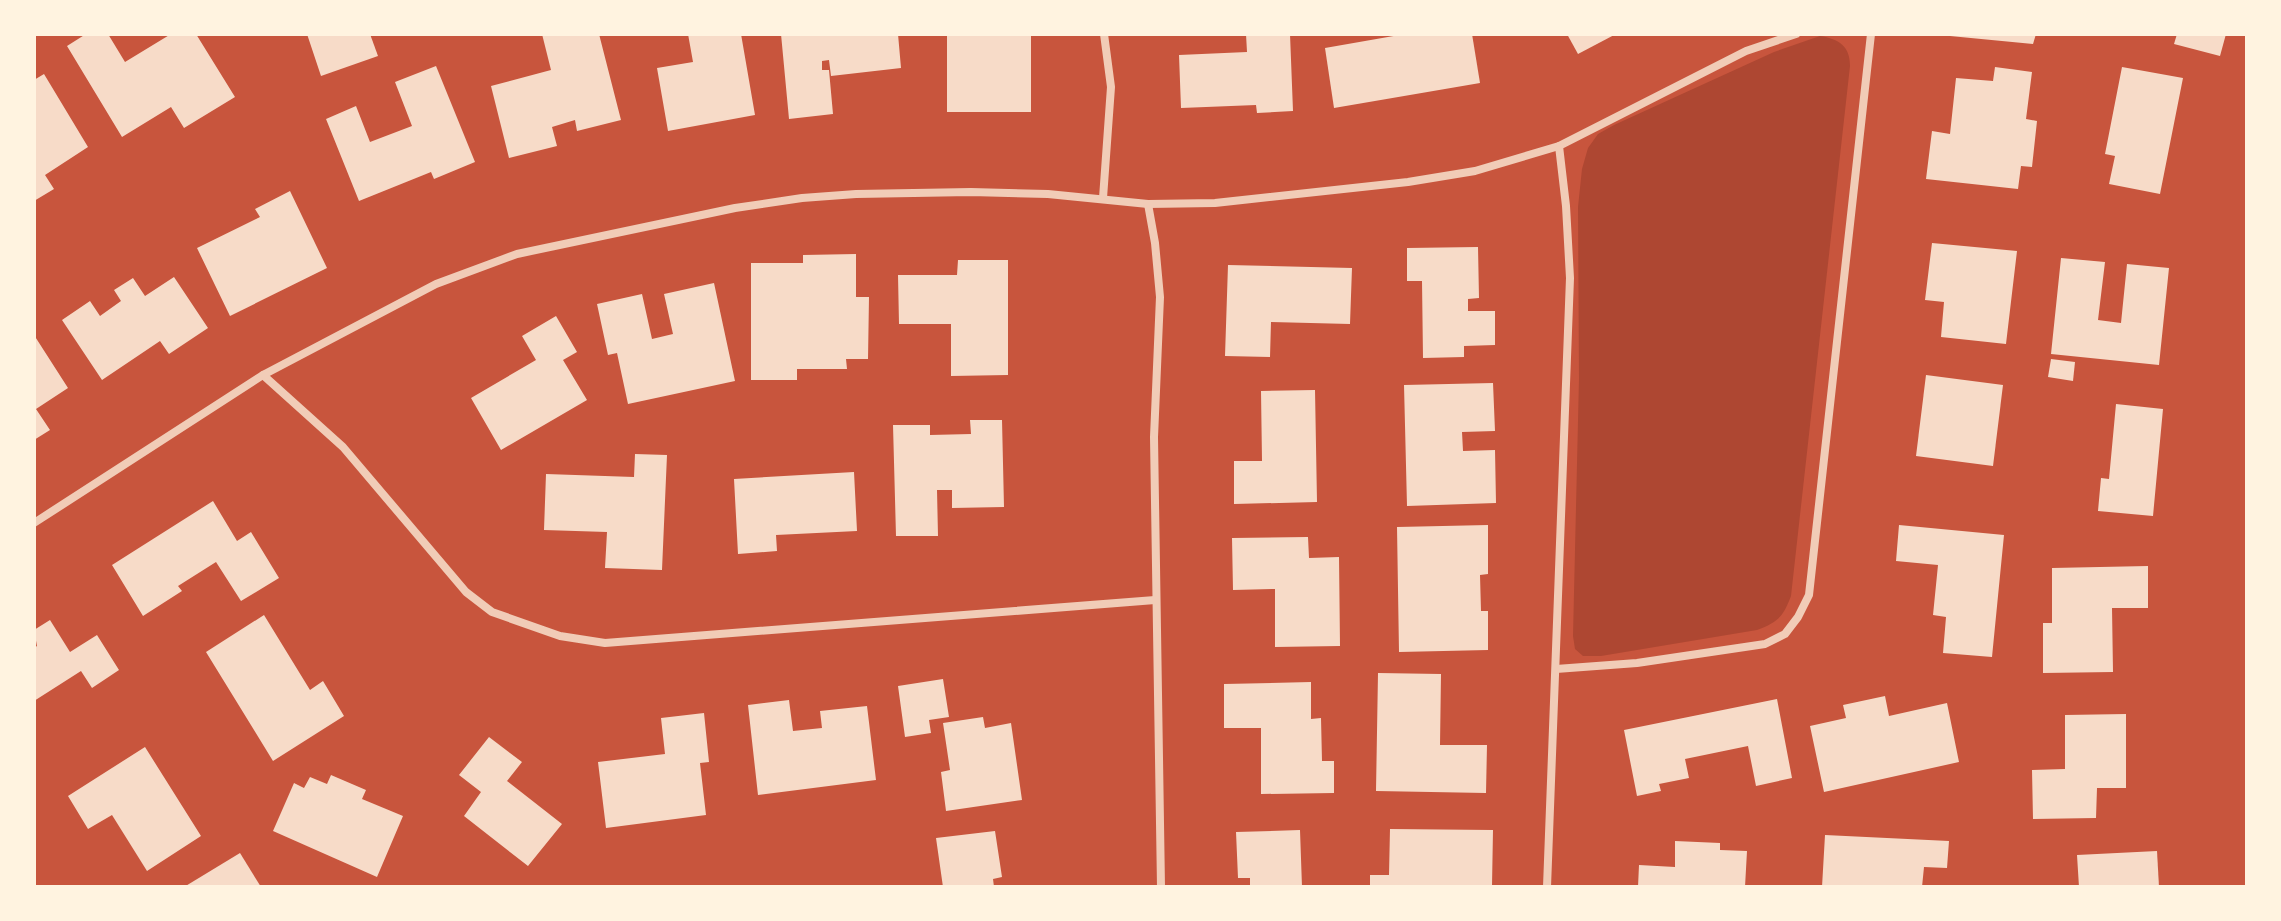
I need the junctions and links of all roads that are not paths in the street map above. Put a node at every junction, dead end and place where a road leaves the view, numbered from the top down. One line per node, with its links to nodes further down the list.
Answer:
1 (1104, 34): 5 (street)
2 (1796, 34): 4 (street)
3 (1871, 34): 10 (street)
4 (1559, 146): 6 (street); 10 (street)
5 (1103, 198): 6 (street); 7 (street)
6 (1148, 204): 9 (street)
7 (263, 375): 8 (street); 9 (street)
8 (34, 523)
9 (1155, 600): 11 (street)
10 (1556, 669): 12 (street)
11 (1161, 887)
12 (1547, 887)

